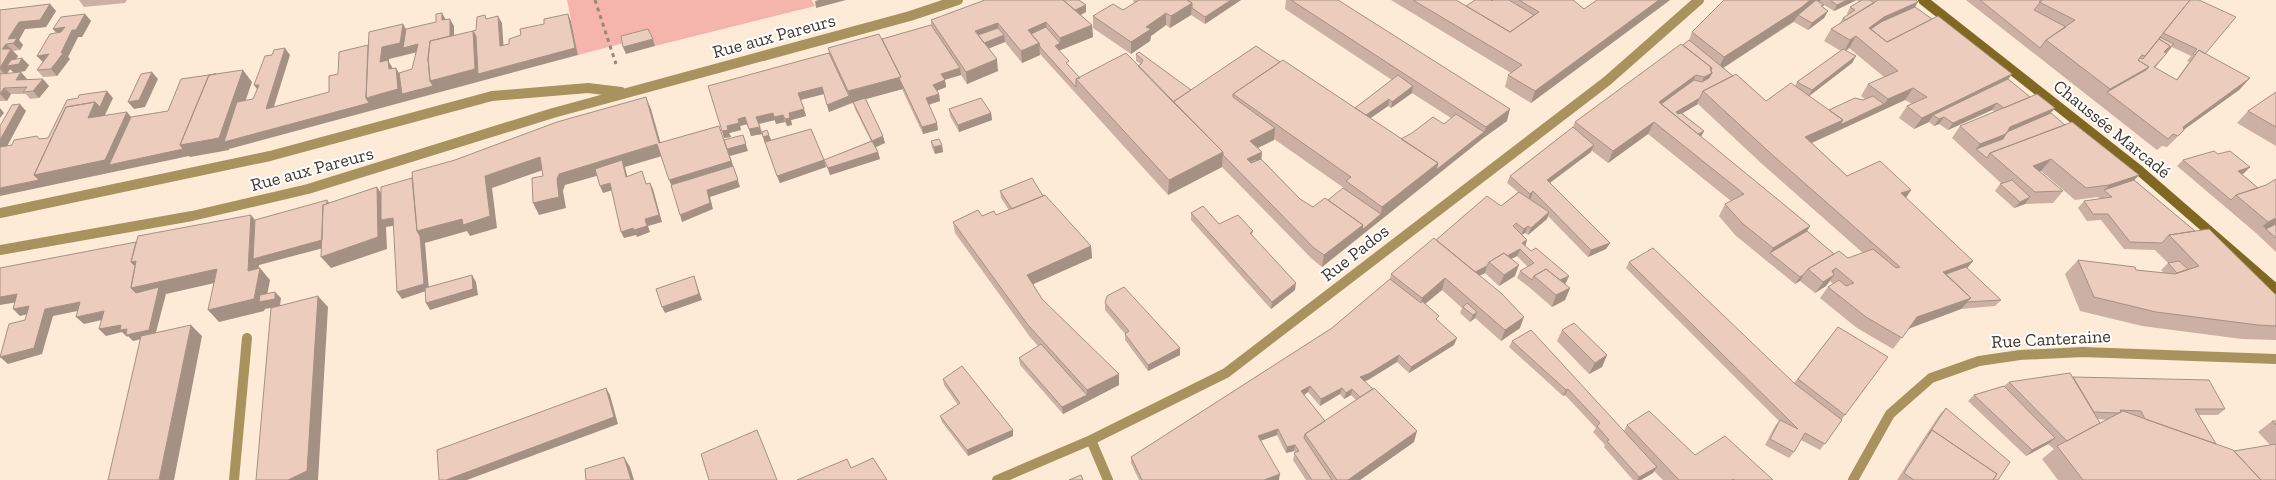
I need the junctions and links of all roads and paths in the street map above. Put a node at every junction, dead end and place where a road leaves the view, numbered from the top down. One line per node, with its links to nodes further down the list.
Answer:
1 (595, 0): 5 (path)
2 (958, 0): 5 (street, Rue aux Pareurs)
3 (1699, 0): 11 (street, Rue Pados)
4 (1923, 0): 8 (street, Chaussée Marcadé)
5 (627, 92): 6 (street, Rue aux Pareurs); 7 (street, Rue aux Pareurs)
6 (0, 213)
7 (0, 250)
8 (2276, 289)
9 (247, 338): 12 (street)
10 (2276, 359): 15 (street, Rue Canteraine)
11 (1091, 440): 13 (street, Rue Pados); 14 (street)
12 (234, 480)
13 (998, 480)
14 (1108, 480)
15 (1853, 480)

